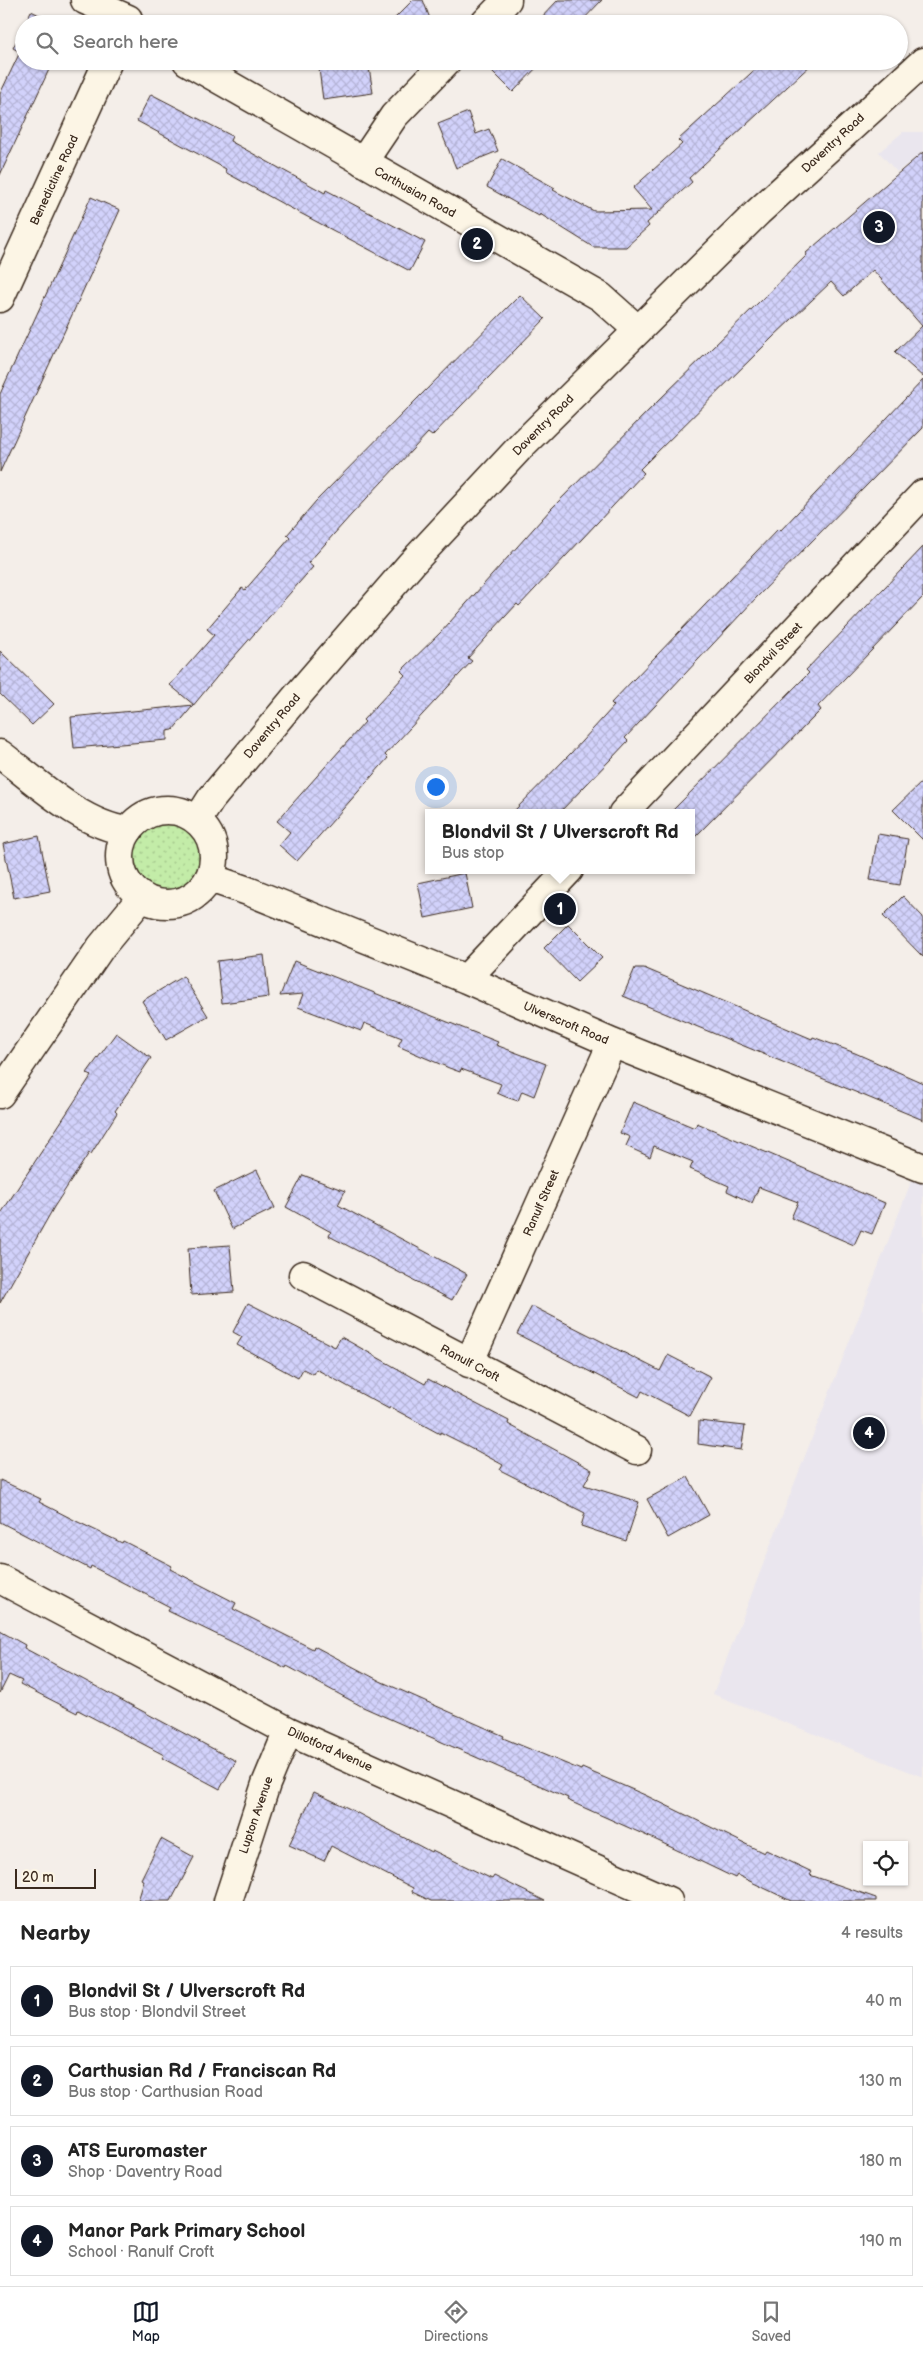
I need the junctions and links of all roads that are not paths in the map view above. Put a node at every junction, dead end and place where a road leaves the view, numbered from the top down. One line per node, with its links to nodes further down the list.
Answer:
1 (85, 0): 3 (street)
2 (507, 0): 4 (street)
3 (130, 14)
4 (493, 15)
5 (923, 62): 11 (street, Daventry Road)
6 (104, 70): 10 (street, Benedictine Road)
7 (203, 70): 9 (street, Carthusian Road)
8 (438, 70): 9 (street)
9 (363, 162): 11 (street, Carthusian Road)
10 (0, 298)
11 (638, 330): 15 (street, Daventry Road)
12 (923, 494): 14 (street, Blondvil Street)
13 (0, 754): 16 (street)
14 (627, 809)
15 (197, 821): 16 (street); 18 (street)
16 (128, 831): 19 (street)
17 (564, 874): 20 (street)
18 (210, 878): 19 (street); 20 (street, Ulverscroft Road)
19 (142, 897): 22 (street)
20 (466, 979): 21 (street, Ulverscroft Road)
21 (612, 1043): 23 (street, Ulverscroft Road); 25 (street, Ranulf Street)
22 (0, 1094)
23 (923, 1168)
24 (304, 1275): 25 (street, Ranulf Croft)
25 (470, 1362): 26 (street, Ranulf Croft)
26 (637, 1450)
27 (0, 1579): 28 (street, Dillotford Avenue)
28 (288, 1730): 29 (street, Lupton Avenue); 30 (street, Dillotford Avenue)
29 (228, 1901)
30 (668, 1901)

